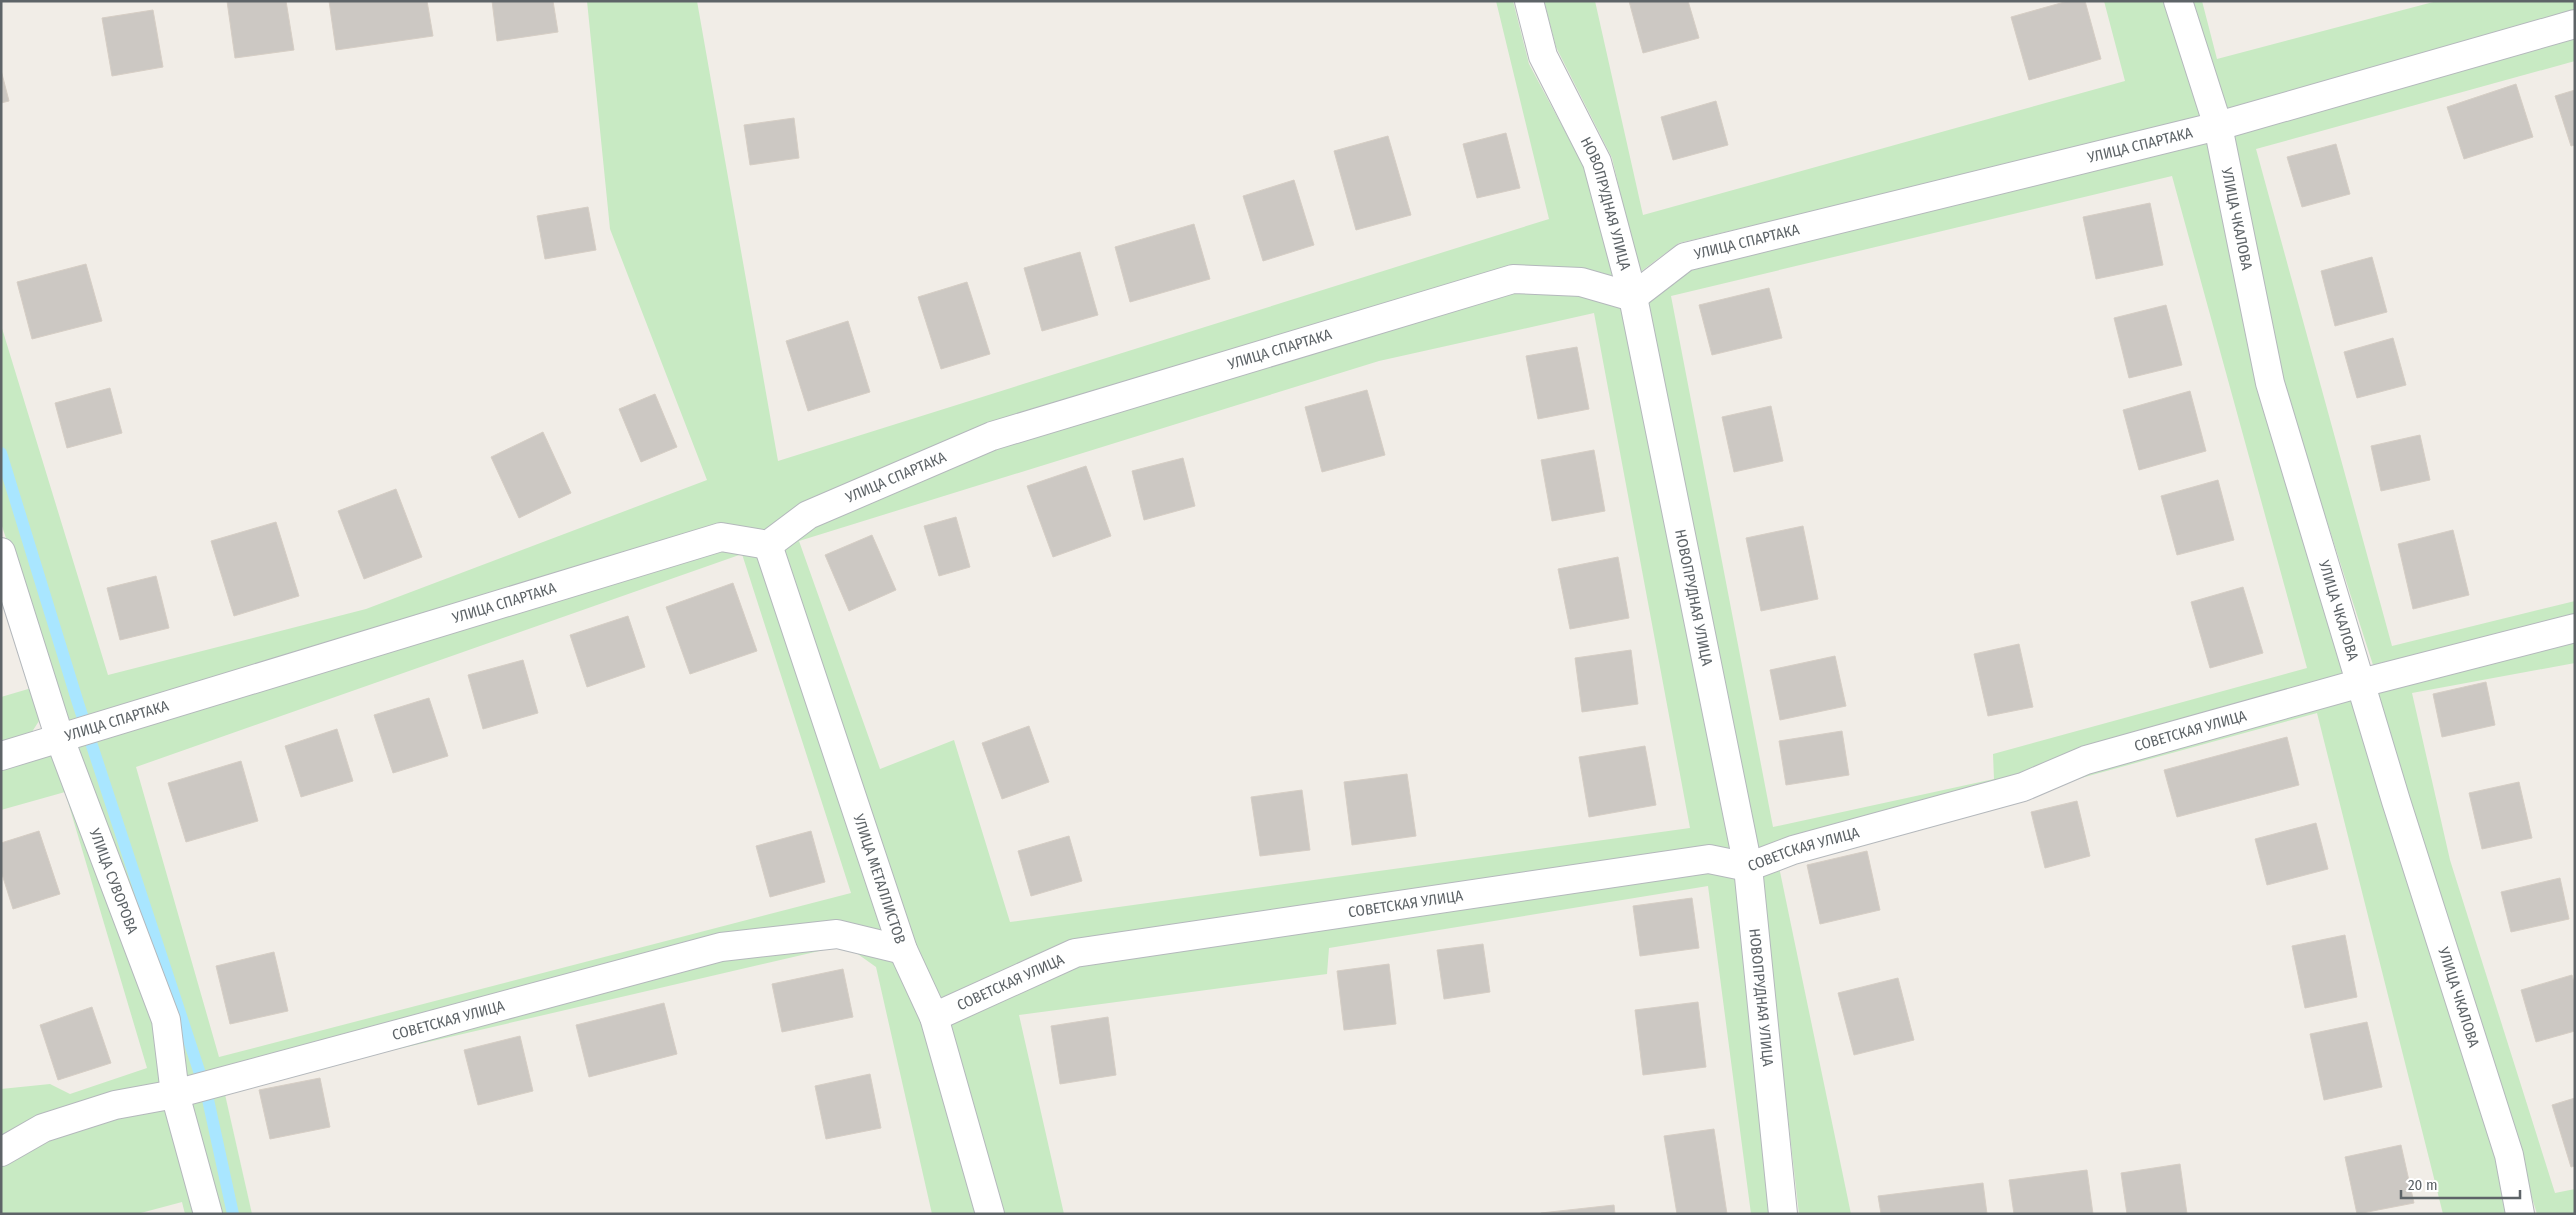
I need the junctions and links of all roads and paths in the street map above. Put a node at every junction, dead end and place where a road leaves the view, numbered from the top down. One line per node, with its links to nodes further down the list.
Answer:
1 (1529, 1): 5 (street, НОВОПРУДНАЯ УЛИЦА)
2 (2178, 1): 4 (street, УЛИЦА ЧКАЛОВА)
3 (2575, 24): 4 (street, УЛИЦА СПАРТАКА)
4 (2218, 126): 5 (street, УЛИЦА СПАРТАКА); 9 (street, УЛИЦА ЧКАЛОВА)
5 (1633, 297): 6 (street, УЛИЦА СПАРТАКА); 12 (street, НОВОПРУДНАЯ УЛИЦА)
6 (768, 544): 10 (street, УЛИЦА СПАРТАКА); 13 (street, УЛИЦА МЕТАЛЛИСТОВ)
7 (1, 552): 10 (street, УЛИЦА СУВОРОВА)
8 (2575, 628): 9 (street, СОВЕТСКАЯ УЛИЦА)
9 (2361, 683): 12 (street, СОВЕТСКАЯ УЛИЦА); 20 (street, УЛИЦА ЧКАЛОВА)
10 (60, 739): 11 (street, УЛИЦА СПАРТАКА); 15 (street, УЛИЦА СУВОРОВА)
11 (1, 756)
12 (1748, 867): 14 (street, СОВЕТСКАЯ УЛИЦА); 19 (street, НОВОПРУДНАЯ УЛИЦА)
13 (903, 950): 14 (street, УЛИЦА МЕТАЛЛИСТОВ); 15 (street, СОВЕТСКАЯ УЛИЦА)
14 (934, 1017): 18 (street, УЛИЦА МЕТАЛЛИСТОВ)
15 (175, 1094): 16 (street, СОВЕТСКАЯ УЛИЦА); 17 (street, УЛИЦА СУВОРОВА)
16 (1, 1152)
17 (208, 1214)
18 (990, 1214)
19 (1784, 1214)
20 (2520, 1214)

